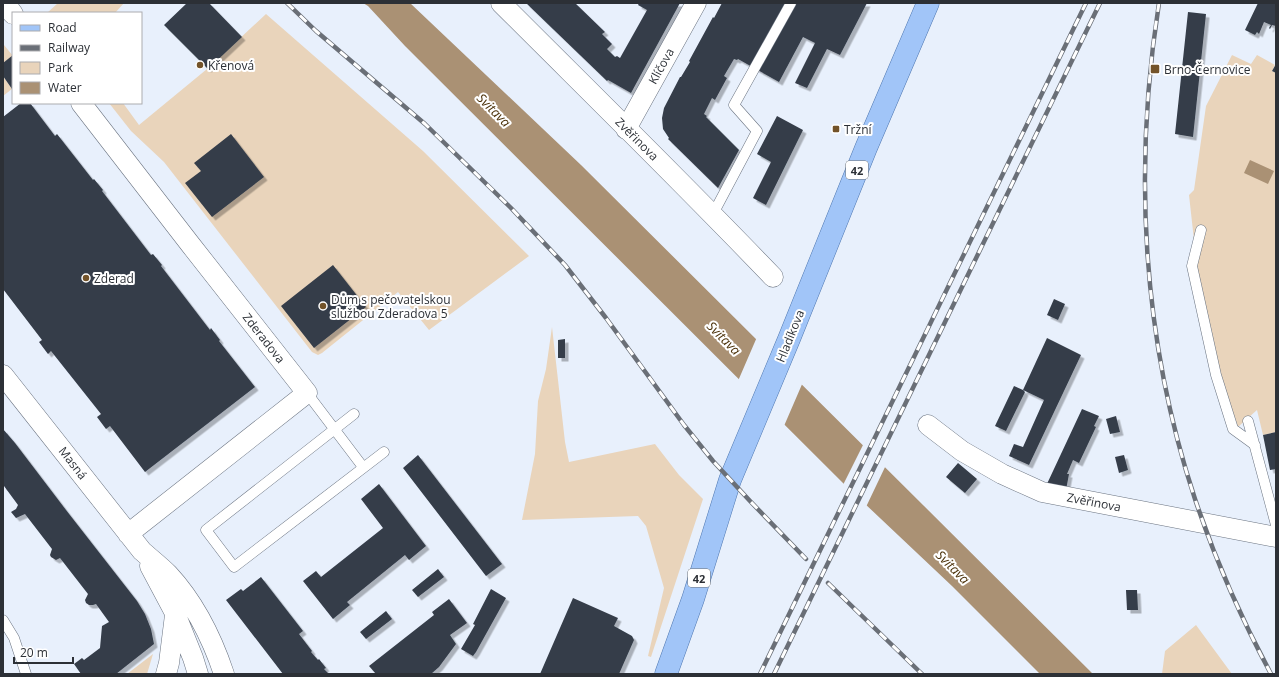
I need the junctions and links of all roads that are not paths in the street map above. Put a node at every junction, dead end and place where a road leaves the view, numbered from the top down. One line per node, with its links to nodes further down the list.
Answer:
1 (5, 3): 6 (street)
2 (501, 3): 8 (street, Zvěřinova)
3 (696, 3): 8 (street, Klíčova)
4 (790, 3): 9 (lane)
5 (928, 3): 31 (main road, Hladíkova / 42)
6 (12, 13)
7 (82, 104): 13 (street, Zderadova)
8 (626, 129): 9 (street, Zvěřinova)
9 (713, 214): 11 (street, Zvěřinova)
10 (1201, 230): 18 (lane)
11 (773, 277)
12 (3, 375): 22 (street, Masná)
13 (307, 393): 17 (lane); 22 (street)
14 (354, 414): 17 (lane)
15 (1248, 421): 18 (lane)
16 (928, 426): 23 (street, Zvěřinova)
17 (334, 429): 20 (lane); 20 (lane)
18 (1255, 444): 21 (lane)
19 (384, 452): 20 (lane)
20 (363, 467)
21 (1276, 525)
22 (128, 534): 24 (street, Masná)
23 (1276, 537)
24 (142, 552): 25 (street, Masná); 30 (street, Masná)
25 (175, 613): 28 (street); 29 (street, Masná)
26 (3, 620): 27 (lane)
27 (26, 674)
28 (166, 674)
29 (198, 674)
30 (224, 674)
31 (666, 674)

